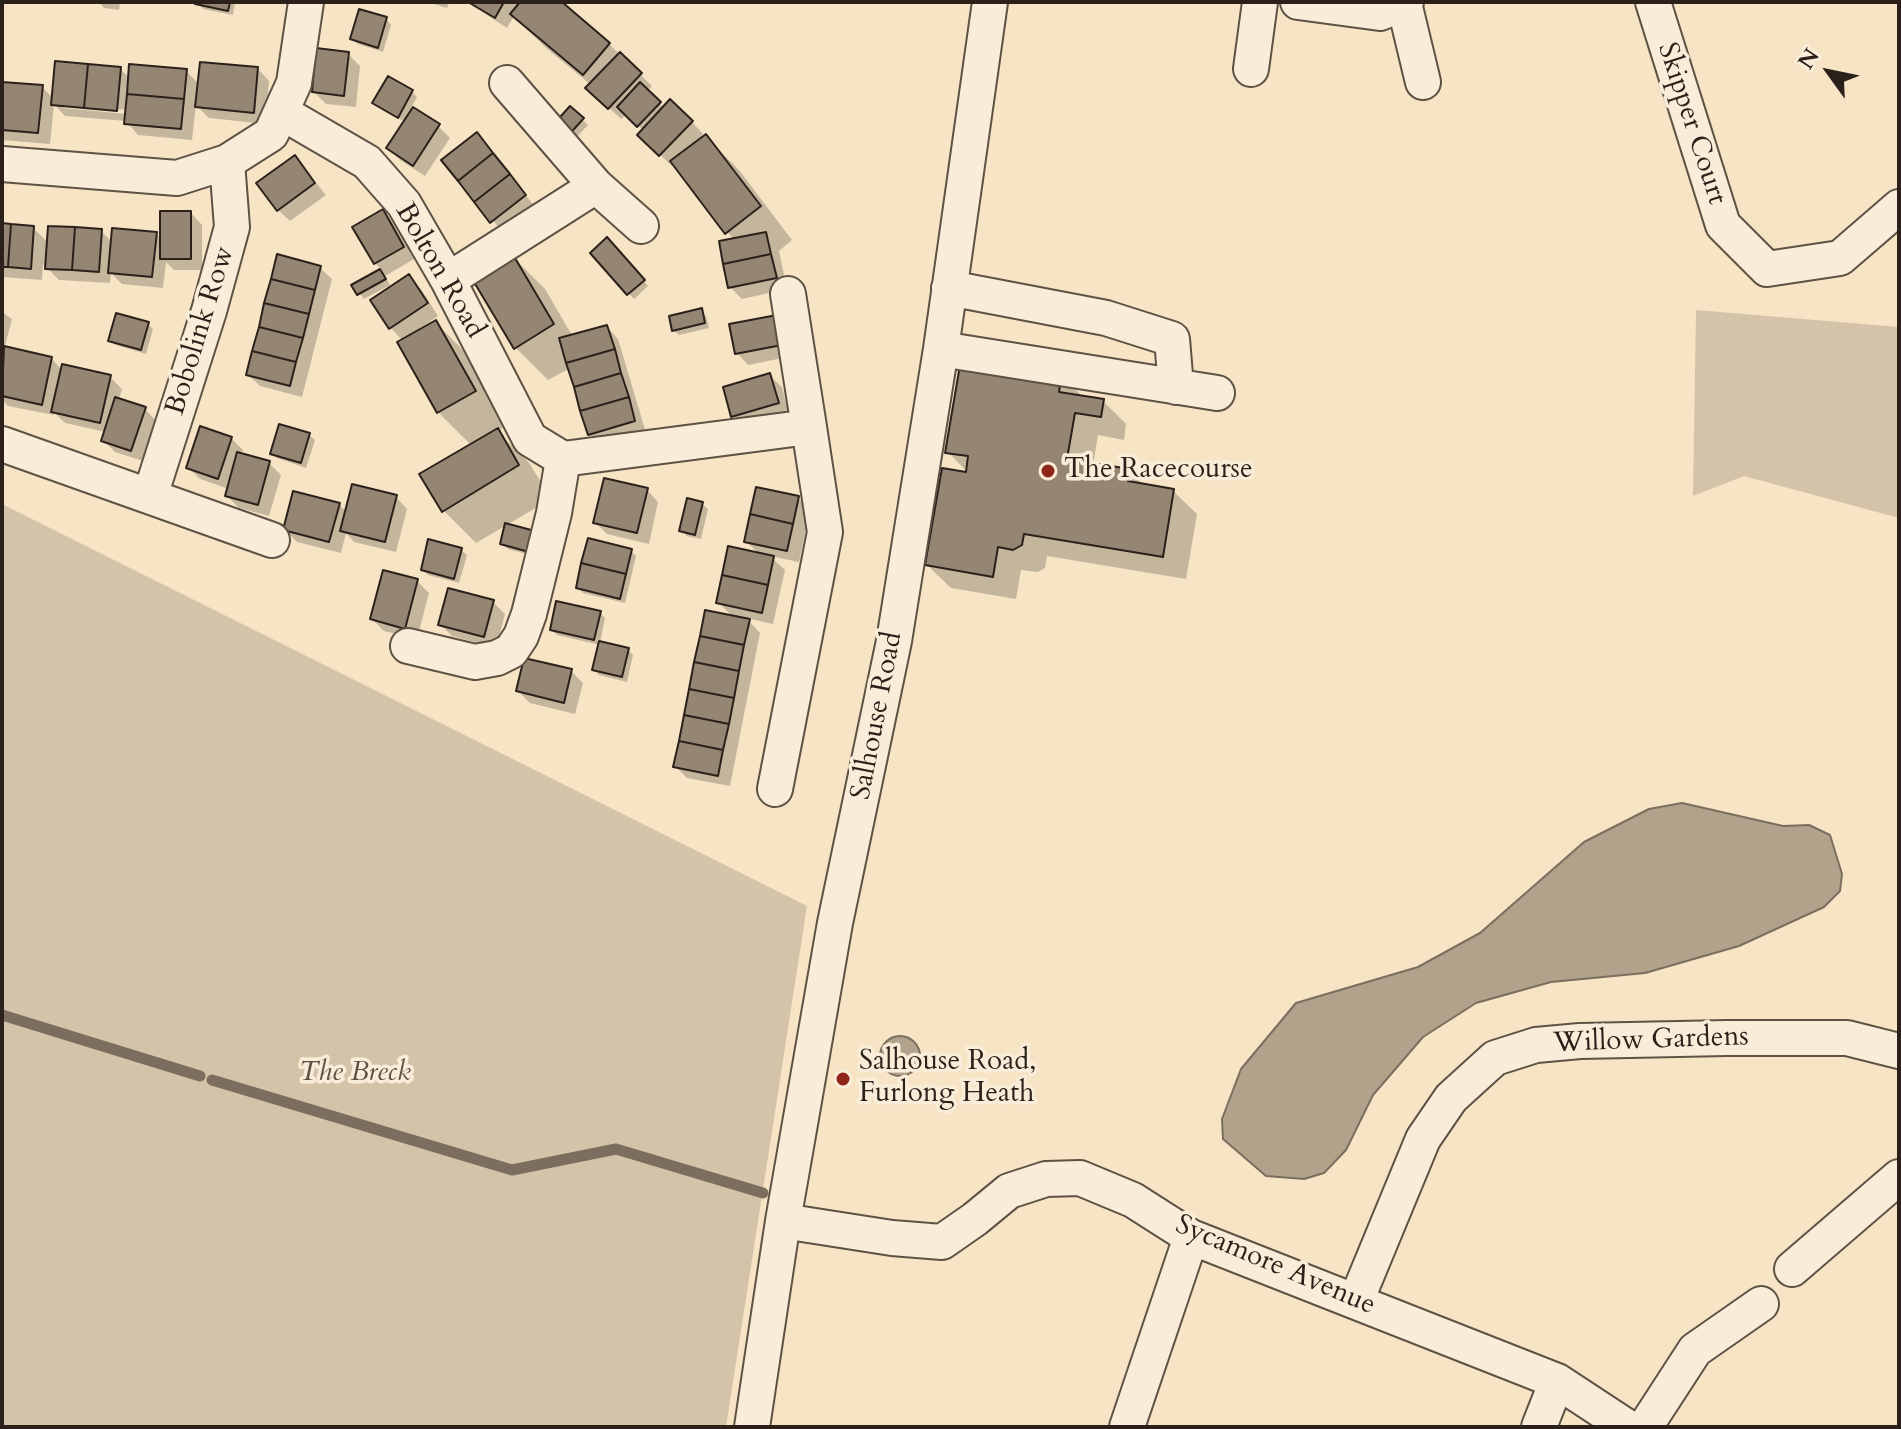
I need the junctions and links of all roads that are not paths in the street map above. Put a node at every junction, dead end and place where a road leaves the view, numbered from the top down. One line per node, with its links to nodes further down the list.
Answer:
1 (306, 2): 10 (street)
2 (990, 2): 17 (street, Salhouse Road)
3 (1260, 2): 7 (street)
4 (1298, 2): 5 (street)
5 (1405, 2): 8 (street)
6 (1653, 2): 14 (street, Skipper Court)
7 (1251, 69)
8 (1423, 82)
9 (507, 83): 13 (street)
10 (281, 112): 11 (street); 16 (street, Bolton Road)
11 (227, 162): 12 (street); 25 (street, Bobolink Row)
12 (2, 164)
13 (596, 186): 15 (street); 16 (street)
14 (1899, 207)
15 (641, 226)
16 (448, 280): 24 (street, Bolton Road)
17 (949, 288): 19 (street, Salhouse Road); 20 (street)
18 (788, 294): 22 (street)
19 (941, 349): 20 (street); 31 (street, Salhouse Road)
20 (1176, 387): 21 (street)
21 (1217, 393)
22 (809, 427): 24 (street); 28 (street)
23 (2, 444): 25 (street)
24 (563, 459): 27 (street)
25 (150, 496): 26 (street)
26 (272, 540)
27 (408, 646)
28 (775, 789)
29 (1899, 1051): 34 (street, Willow Gardens)
30 (1899, 1177): 33 (street)
31 (783, 1221): 32 (street, Sycamore Avenue); 37 (street, Salhouse Road)
32 (1191, 1237): 34 (street, Sycamore Avenue); 38 (street)
33 (1792, 1269)
34 (1356, 1301): 36 (street, Sycamore Avenue)
35 (1761, 1304): 41 (street)
36 (1557, 1381): 39 (street); 40 (street, Sycamore Avenue)
37 (752, 1427)
38 (1127, 1427)
39 (1539, 1427)
40 (1627, 1427)
41 (1645, 1427)

